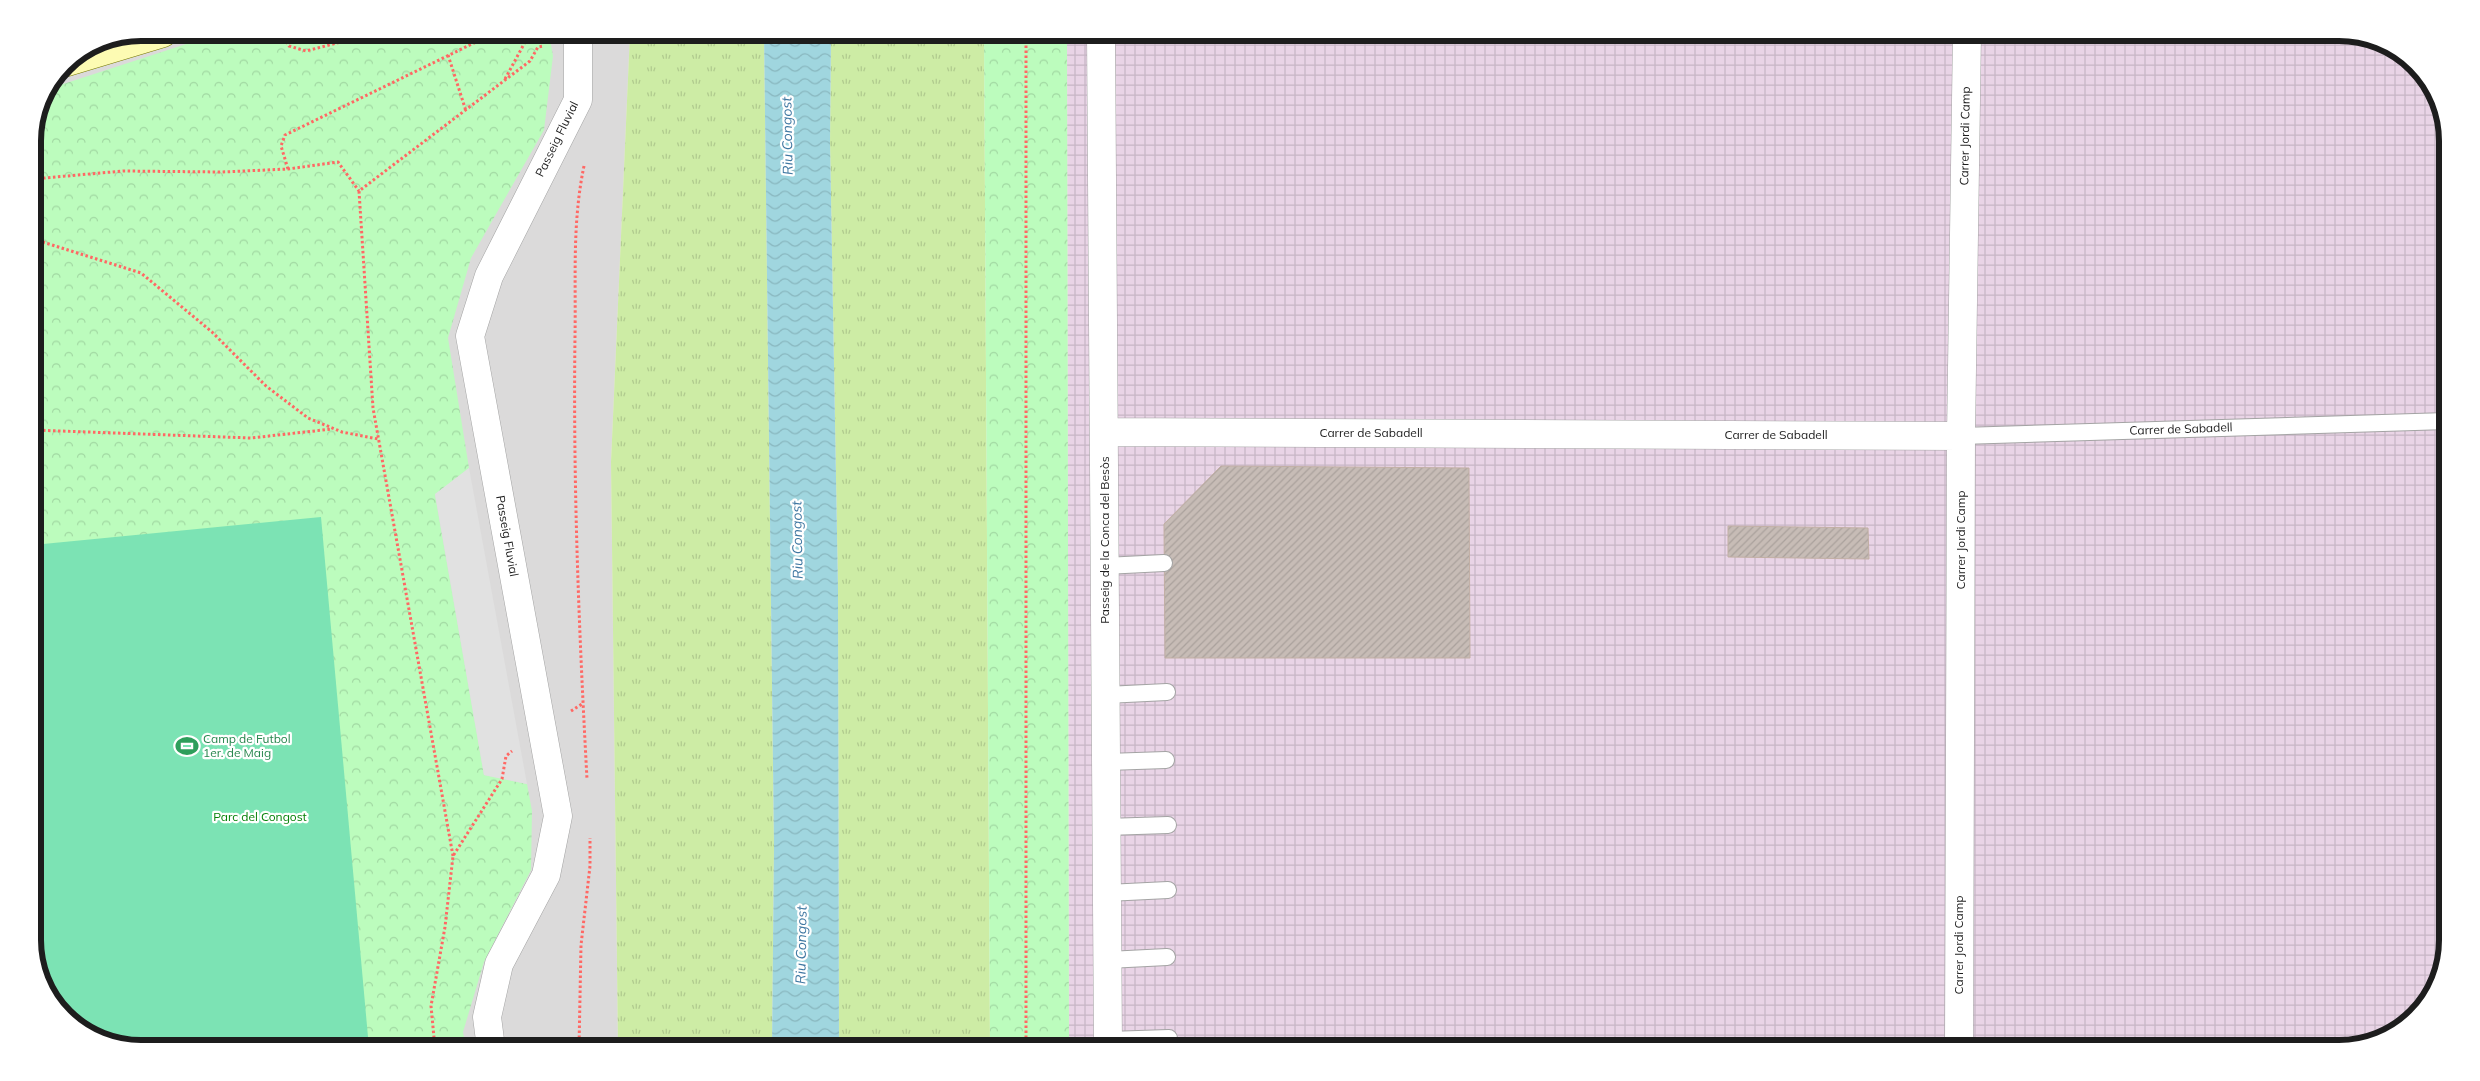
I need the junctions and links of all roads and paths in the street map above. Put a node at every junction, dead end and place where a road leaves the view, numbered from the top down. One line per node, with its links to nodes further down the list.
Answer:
1 (286, 41): 2 (path)
2 (343, 41)
3 (476, 41): 12 (path)
4 (525, 41): 13 (path)
5 (565, 41): 13 (path)
6 (578, 41): 31 (street, Passeig Fluvial)
7 (1026, 41): 47 (path)
8 (1101, 41): 23 (street, Passeig de la Conca del Besòs)
9 (1967, 41): 24 (street, Carrer Jordi Camp)
10 (132, 42): 11 (street)
11 (94, 53)
12 (448, 56): 14 (path); 16 (path)
13 (503, 82): 14 (path)
14 (466, 111): 18 (path)
15 (586, 159): 30 (path)
16 (288, 169): 17 (path); 18 (path)
17 (41, 178)
18 (359, 191): 25 (path)
19 (41, 242): 21 (path)
20 (2439, 421): 24 (lane, Carrer de Sabadell)
21 (333, 429): 22 (path); 25 (path)
22 (41, 430)
23 (1104, 432): 24 (street, Carrer de Sabadell); 27 (street, Passeig de la Conca del Besòs)
24 (1961, 436): 50 (street, Carrer Jordi Camp)
25 (378, 440): 38 (path)
26 (1164, 563): 27 (lane)
27 (1105, 566): 29 (street, Passeig de la Conca del Besòs)
28 (1167, 692): 29 (lane)
29 (1106, 695): 33 (street, Passeig de la Conca del Besòs)
30 (582, 704): 31 (path); 34 (path)
31 (542, 730): 38 (path); 45 (street, Passeig Fluvial)
32 (1166, 760): 33 (lane)
33 (1106, 762): 36 (street, Passeig de la Conca del Besòs)
34 (588, 786)
35 (1168, 825): 36 (lane)
36 (1106, 827): 40 (street, Passeig de la Conca del Besòs)
37 (590, 830): 46 (path)
38 (453, 856): 44 (path)
39 (1168, 890): 40 (lane)
40 (1107, 892): 42 (street, Passeig de la Conca del Besòs)
41 (1167, 957): 42 (lane)
42 (1108, 960): 48 (street, Passeig de la Conca del Besòs)
43 (1169, 1038): 49 (lane)
44 (434, 1040)
45 (490, 1040)
46 (579, 1040)
47 (1026, 1040)
48 (1108, 1040)
49 (1149, 1040)
50 (1959, 1040)

